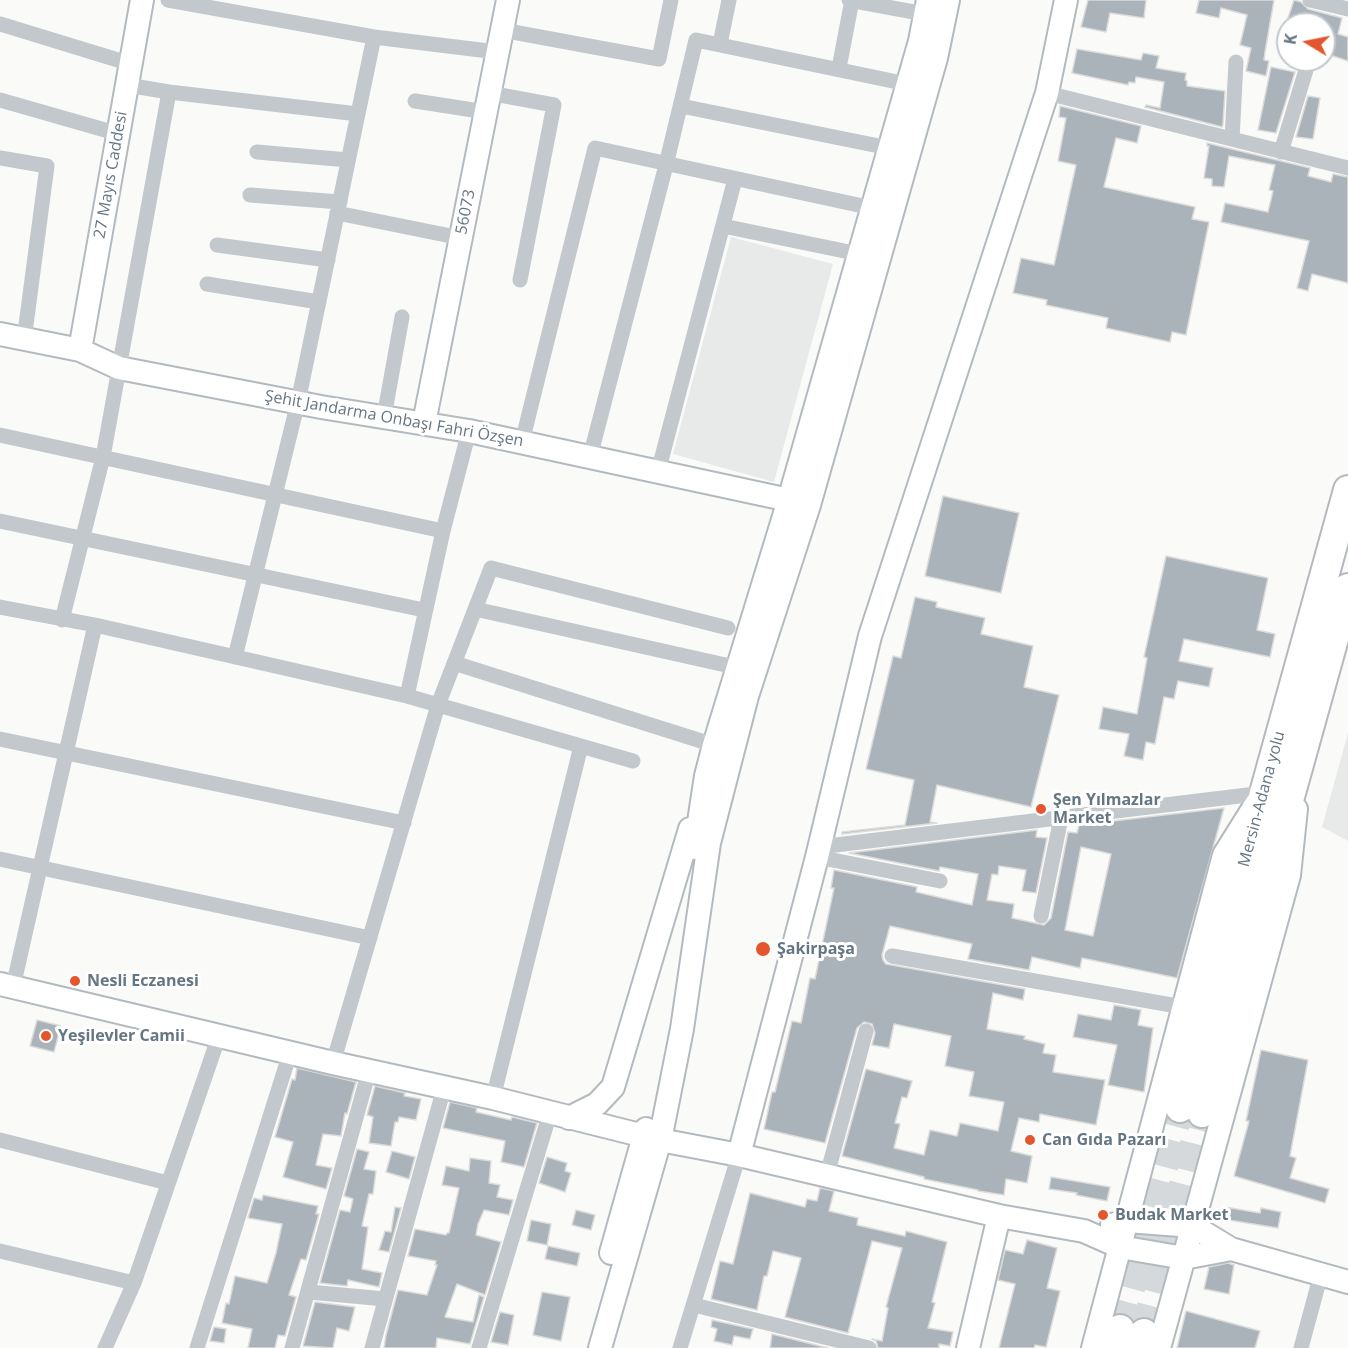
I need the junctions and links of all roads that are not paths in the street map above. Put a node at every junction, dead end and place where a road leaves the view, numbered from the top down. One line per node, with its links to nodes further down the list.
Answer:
1 (142, 0): 19 (main road, 27 Mayıs Caddesi)
2 (168, 0): 13 (street)
3 (508, 0): 14 (main road, 56073)
4 (671, 0): 14 (street)
5 (729, 0): 15 (street)
6 (851, 0): 10 (street); 17 (street)
7 (948, 0): 109 (main road)
8 (1066, 0): 22 (main road)
9 (1310, 0): 11 (street)
10 (927, 7): 20 (main road)
11 (1348, 9)
12 (0, 24): 19 (street)
13 (374, 37): 14 (street); 27 (street)
14 (500, 41): 25 (main road, 56073)
15 (720, 44): 17 (street); 26 (street)
16 (1236, 62): 29 (street)
17 (840, 68): 20 (street)
18 (1305, 72): 32 (street)
19 (129, 75): 21 (street); 28 (main road, 27 Mayıs Caddesi)
20 (907, 84): 30 (main road)
21 (169, 92): 27 (street); 53 (street)
22 (1047, 93): 29 (street); 92 (main road)
23 (0, 100): 28 (street)
24 (415, 101): 25 (street)
25 (487, 103): 42 (main road, 56073); 46 (street)
26 (681, 106): 30 (street); 35 (street)
27 (358, 114): 34 (street)
28 (118, 134): 52 (main road, 27 Mayıs Caddesi)
29 (1232, 140): 32 (street)
30 (889, 148): 40 (main road)
31 (257, 152): 34 (street)
32 (1281, 152): 36 (street)
33 (0, 158): 51 (street)
34 (348, 160): 39 (street)
35 (666, 165): 37 (street); 59 (street); 61 (street)
36 (1348, 168)
37 (735, 179): 40 (street); 41 (street)
38 (250, 195): 39 (street)
39 (339, 207): 42 (street); 45 (street)
40 (872, 208): 44 (main road)
41 (723, 226): 44 (street); 62 (street)
42 (461, 238): 56 (main road, 56073)
43 (217, 245): 45 (street)
44 (859, 254): 65 (main road)
45 (328, 260): 48 (street)
46 (520, 280)
47 (207, 284): 48 (street)
48 (319, 302): 54 (street)
49 (402, 317): 55 (street)
50 (0, 334): 51 (main road, Şehit Jandarma Onbaşı Fahri Özşen)
51 (24, 340): 52 (main road, Şehit Jandarma Onbaşı Fahri Özşen)
52 (80, 350): 53 (main road, Şehit Jandarma Onbaşı Fahri Özşen)
53 (119, 368): 54 (main road, Şehit Jandarma Onbaşı Fahri Özşen); 60 (street)
54 (298, 402): 55 (main road, Şehit Jandarma Onbaşı Fahri Özşen); 64 (street)
55 (384, 417): 56 (main road, Şehit Jandarma Onbaşı Fahri Özşen)
56 (424, 423): 57 (main road, Şehit Jandarma Onbaşı Fahri Özşen)
57 (470, 431): 59 (main road, Şehit Jandarma Onbaşı Fahri Özşen); 67 (street)
58 (0, 435): 60 (street)
59 (522, 442): 61 (main road, Şehit Jandarma Onbaşı Fahri Özşen)
60 (103, 457): 64 (street); 68 (street)
61 (590, 457): 62 (main road, Şehit Jandarma Onbaşı Fahri Özşen)
62 (658, 472): 65 (main road, Şehit Jandarma Onbaşı Fahri Özşen)
63 (1348, 490): 89 (highway, Mersin-Adana yolu)
64 (275, 495): 67 (street); 69 (street)
65 (789, 500): 79 (main road)
66 (0, 521): 68 (street)
67 (443, 531): 73 (street)
68 (82, 538): 69 (street); 74 (street)
69 (255, 575): 73 (street); 77 (street)
70 (1348, 588): 85 (highway, Mersin-Adana yolu)
71 (2, 608): 74 (street)
72 (475, 609): 76 (street); 78 (street); 79 (street)
73 (424, 610): 80 (street)
74 (62, 620): 75 (street)
75 (95, 625): 77 (street); 86 (street)
76 (728, 628)
77 (235, 657): 80 (street)
78 (454, 663): 81 (street); 83 (street)
79 (739, 668): 83 (main road)
80 (407, 696): 81 (street)
81 (438, 705): 84 (street); 91 (street)
82 (0, 739): 86 (street)
83 (714, 745): 88 (main road)
84 (581, 746): 87 (street); 107 (street)
85 (1303, 746): 89 (highway, Mersin-Adana yolu); 116 (main road)
86 (66, 753): 91 (street); 94 (street)
87 (633, 761)
88 (706, 776): 108 (main road); 109 (main road)
89 (1264, 793): 90 (street); 100 (main road)
90 (1061, 818): 92 (street); 96 (street)
91 (404, 822): 97 (street)
92 (818, 852): 95 (street); 111 (main road)
93 (0, 859): 94 (street)
94 (40, 868): 97 (street); 99 (street)
95 (940, 880)
96 (1041, 916)
97 (370, 938): 104 (street)
98 (892, 956): 100 (street)
99 (7, 985): 102 (main road)
100 (1184, 1007): 115 (main road)
101 (866, 1031): 112 (street)
102 (219, 1036): 103 (main road); 113 (street)
103 (290, 1053): 104 (main road); 130 (street)
104 (333, 1063): 105 (main road)
105 (369, 1071): 106 (main road); 125 (street)
106 (444, 1088): 107 (main road); 126 (street)
107 (493, 1098): 108 (main road)
108 (560, 1115): 109 (main road); 133 (street)
109 (652, 1138): 111 (main road); 134 (main road); 135 (main road)
110 (0, 1140): 113 (street)
111 (739, 1155): 112 (main road); 127 (street)
112 (826, 1175): 114 (main road)
113 (168, 1183): 124 (street)
114 (999, 1216): 117 (main road); 138 (main road)
115 (1126, 1221): 116 (main road); 117 (main road); 118 (main road)
116 (1193, 1226): 119 (main road); 121 (main road)
117 (1084, 1232): 118 (main road)
118 (1120, 1248): 121 (main road); 139 (main road)
119 (1231, 1249): 121 (main road); 122 (main road)
120 (0, 1251): 124 (street)
121 (1184, 1258): 128 (main road)
122 (1321, 1274): 123 (main road); 140 (street)
123 (1348, 1282)
124 (134, 1283): 129 (street)
125 (309, 1292): 126 (street); 131 (street)
126 (385, 1299): 132 (street)
127 (694, 1305): 136 (street); 137 (street)
128 (1136, 1341)
129 (105, 1348)
130 (197, 1348)
131 (292, 1348)
132 (372, 1348)
133 (479, 1348)
134 (585, 1348)
135 (600, 1348)
136 (680, 1348)
137 (869, 1348)
138 (968, 1348)
139 (1093, 1348)
140 (1301, 1348)

